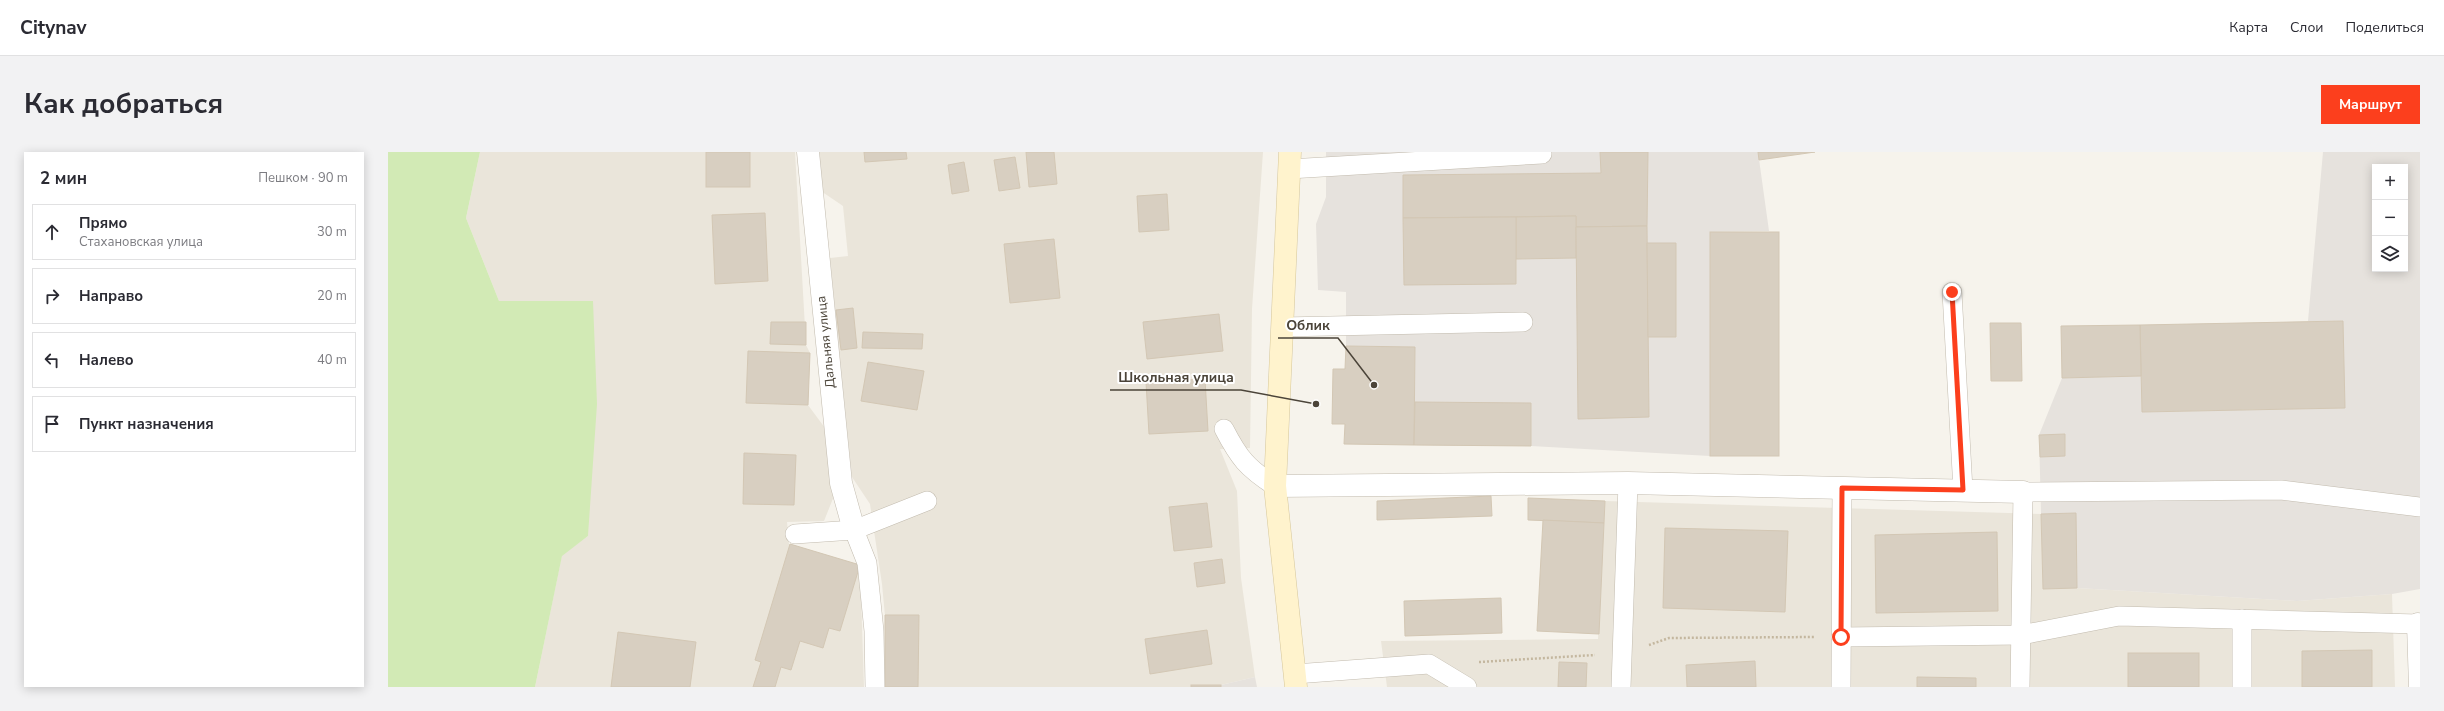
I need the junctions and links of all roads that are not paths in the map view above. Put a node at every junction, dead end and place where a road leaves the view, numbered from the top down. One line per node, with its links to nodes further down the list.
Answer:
1 (808, 152): 15 (street, Дальняя улица)
2 (1542, 154): 3 (lane)
3 (1290, 160): 6 (street)
4 (1952, 292): 11 (lane)
5 (1523, 322): 6 (lane)
6 (1282, 327): 9 (street)
7 (1224, 429): 9 (lane)
8 (1628, 483): 9 (street); 10 (street); 24 (lane)
9 (1275, 486): 21 (street)
10 (1842, 488): 11 (street); 20 (lane)
11 (1963, 490): 12 (street)
12 (2023, 492): 14 (lane); 19 (lane)
13 (927, 501): 15 (lane)
14 (2420, 507)
15 (854, 530): 16 (lane); 22 (lane)
16 (795, 534)
17 (2242, 619): 18 (lane); 19 (lane); 27 (lane)
18 (2418, 624): 28 (street)
19 (2020, 635): 20 (lane); 26 (lane)
20 (1841, 637): 25 (lane)
21 (1296, 680): 23 (lane)
22 (875, 687)
23 (1467, 687)
24 (1621, 687)
25 (1841, 687)
26 (2020, 687)
27 (2242, 687)
28 (2420, 687)

